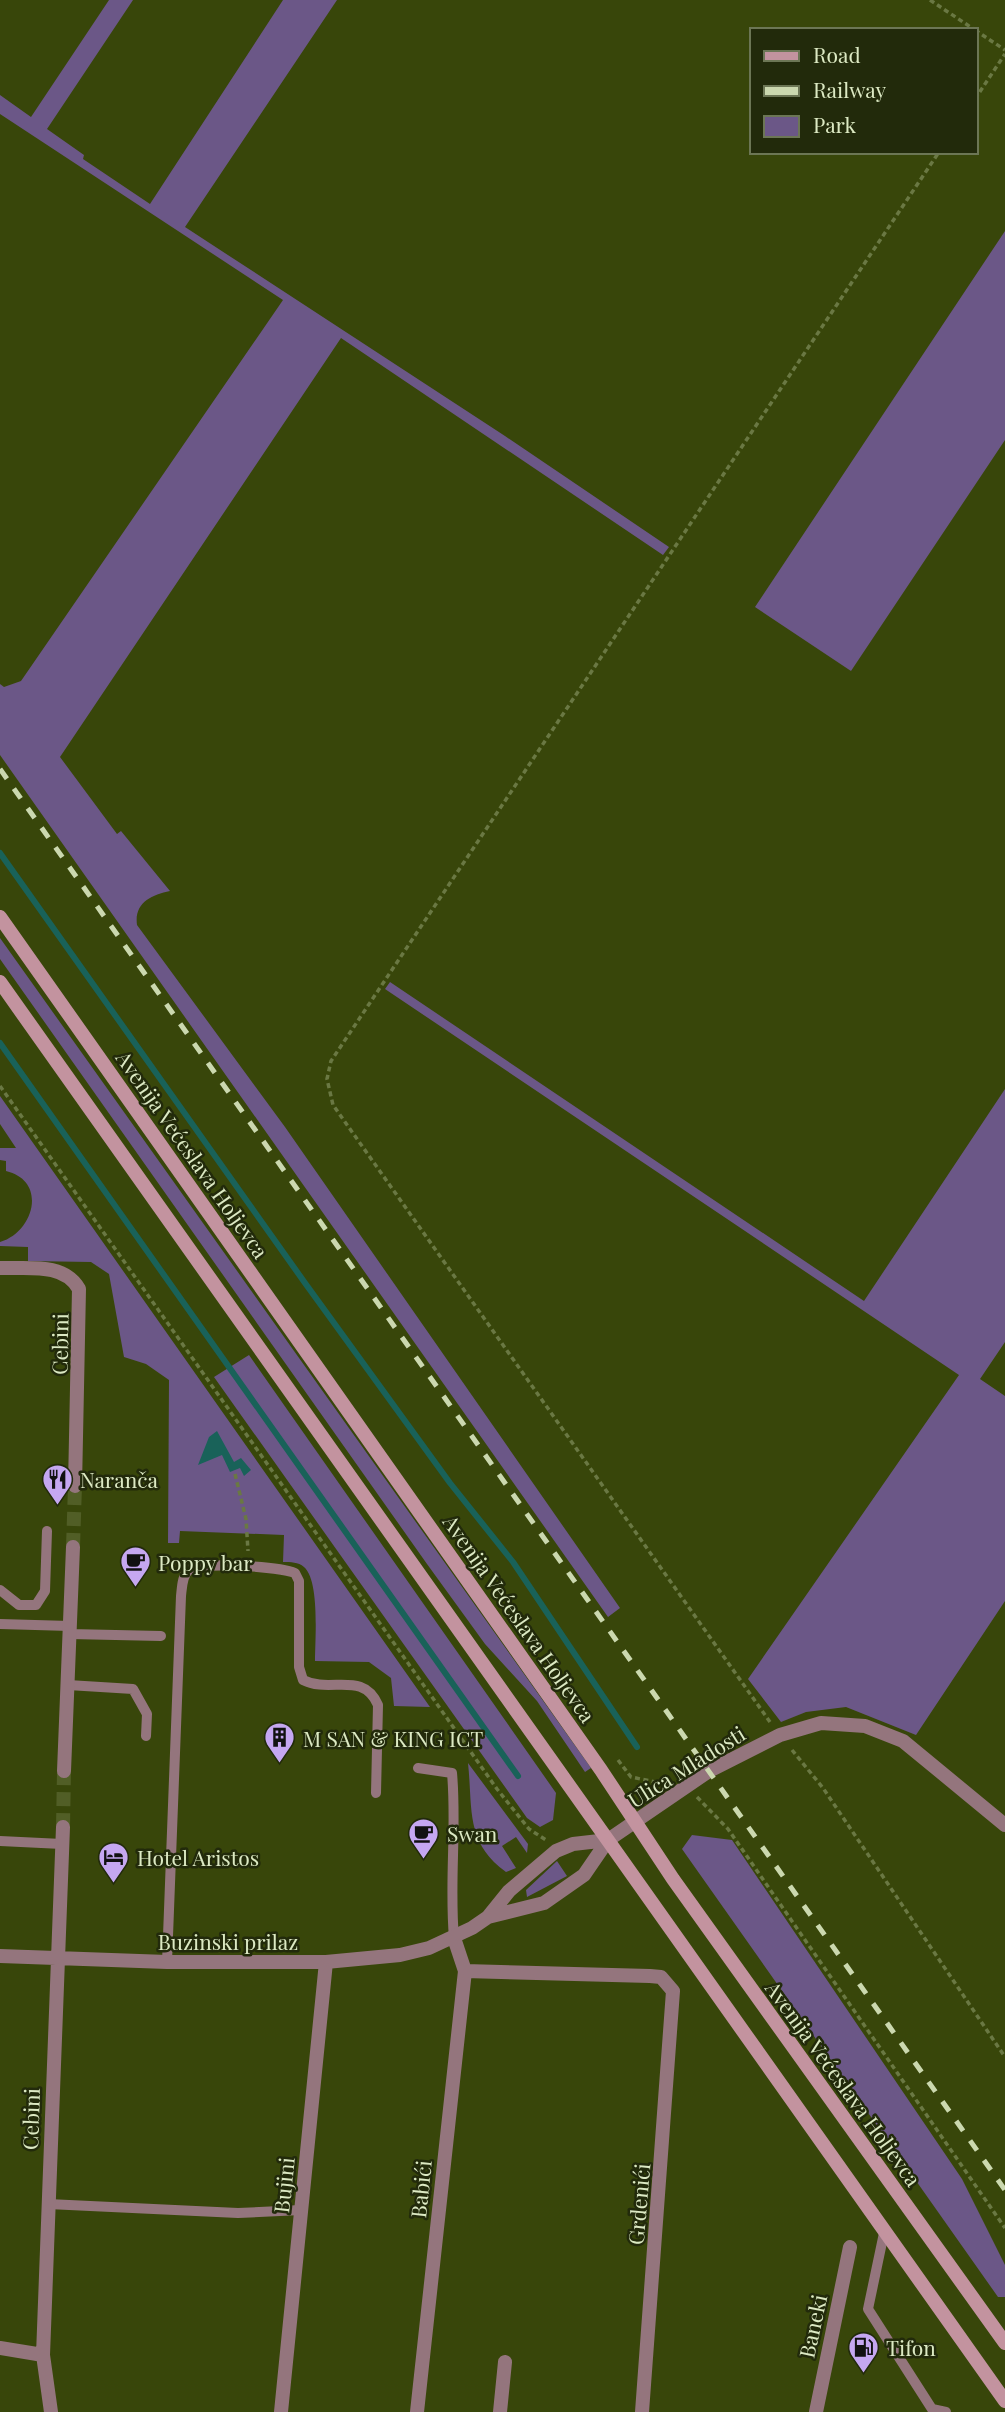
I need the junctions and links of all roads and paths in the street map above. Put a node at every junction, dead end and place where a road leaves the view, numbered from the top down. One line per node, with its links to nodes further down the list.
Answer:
1 (930, 0): 2 (path)
2 (972, 28)
3 (977, 31): 4 (path)
4 (1005, 52): 5 (path)
5 (977, 96)
6 (938, 154): 21 (path)
7 (0, 917): 28 (main road, Avenija Većeslava Holjevca)
8 (0, 982): 31 (main road)
9 (0, 1086): 33 (path)
10 (0, 1268): 12 (street, Cebini)
11 (235, 1474): 15 (path)
12 (75, 1486)
13 (47, 1531): 16 (lane)
14 (73, 1547): 18 (street)
15 (248, 1567): 27 (lane); 39 (lane)
16 (0, 1590)
17 (0, 1623): 18 (lane)
18 (70, 1630): 19 (lane); 20 (street)
19 (161, 1636)
20 (68, 1685): 22 (lane); 25 (street)
21 (780, 1735): 26 (street, Ulica Mladosti); 29 (street, Ulica Mladosti); 42 (path)
22 (146, 1736)
23 (618, 1760): 26 (path)
24 (418, 1768): 36 (lane)
25 (64, 1771)
26 (687, 1787): 28 (street, Ulica Mladosti); 45 (path)
27 (376, 1793)
28 (635, 1822): 31 (street, Ulica Mladosti); 48 (main road, Avenija Većeslava Holjevca)
29 (1005, 1825)
30 (63, 1827): 34 (street, Cebini)
31 (608, 1840): 35 (street, Buzinski prilaz); 35 (street, Buzinski prilaz); 46 (main road)
32 (0, 1841): 34 (lane)
33 (547, 1841)
34 (62, 1844): 38 (street, Cebini)
35 (488, 1917): 36 (street, Buzinski prilaz)
36 (454, 1938): 40 (street, Buzinski prilaz); 41 (street)
37 (0, 1956): 38 (street, Buzinski prilaz)
38 (56, 1958): 39 (street, Buzinski prilaz); 43 (street, Cebini)
39 (167, 1962): 40 (street, Buzinski prilaz)
40 (326, 1962): 44 (street, Bujini)
41 (465, 1971): 55 (street, Babići); 57 (street, Grdenići)
42 (1005, 2057)
43 (48, 2204): 44 (lane); 50 (street, Cebini)
44 (301, 2210): 54 (street, Bujini)
45 (1005, 2228)
46 (884, 2232): 52 (main road); 59 (lane)
47 (850, 2247): 58 (street, Baneki)
48 (1005, 2343)
49 (0, 2348): 50 (street)
50 (43, 2355): 53 (street, Cebini)
51 (505, 2362): 56 (street)
52 (1005, 2401)
53 (51, 2412)
54 (281, 2412)
55 (417, 2412)
56 (500, 2412)
57 (642, 2412)
58 (816, 2412)
59 (946, 2412)

